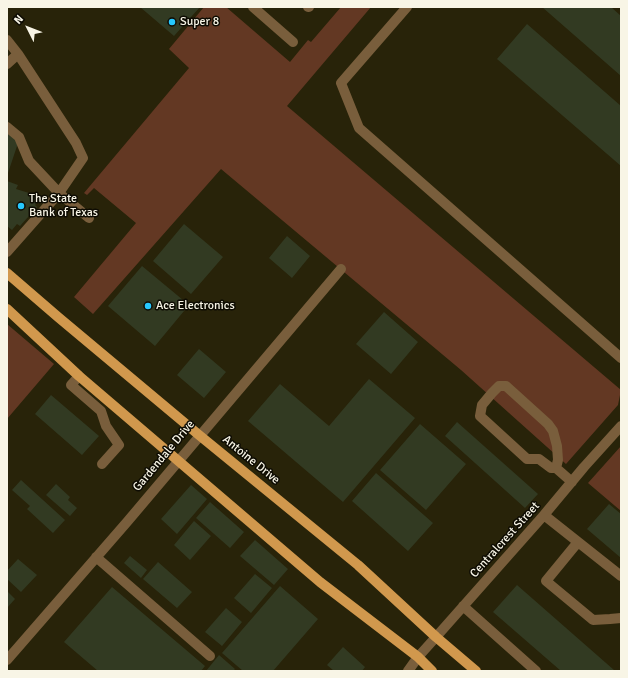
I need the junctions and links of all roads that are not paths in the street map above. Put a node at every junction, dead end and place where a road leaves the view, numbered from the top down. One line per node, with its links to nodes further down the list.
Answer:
1 (253, 7): 4 (street)
2 (407, 7): 14 (street)
3 (7, 40): 5 (street)
4 (294, 42)
5 (18, 54): 6 (street); 8 (street)
6 (7, 64)
7 (7, 127): 8 (street)
8 (59, 193): 9 (street); 10 (street)
9 (89, 218)
10 (7, 252)
11 (341, 269): 19 (street, Gardendale Drive)
12 (7, 273): 19 (main road, Antoine Drive)
13 (7, 309): 15 (main road)
14 (621, 358)
15 (79, 376): 16 (main road); 17 (street)
16 (110, 403): 17 (street); 20 (main road)
17 (101, 411): 21 (street)
18 (621, 426): 23 (street, Centralcrest Street)
19 (199, 435): 20 (street, Gardendale Drive); 30 (main road, Antoine Drive)
20 (178, 460): 26 (street, Gardendale Drive); 32 (main road)
21 (102, 464)
22 (556, 468): 22 (street); 23 (street)
23 (572, 482): 24 (street, Centralcrest Street)
24 (544, 515): 25 (street); 28 (street, Centralcrest Street)
25 (578, 542): 27 (street); 29 (street)
26 (96, 557): 31 (street); 33 (street, Gardendale Drive)
27 (621, 576)
28 (463, 606): 30 (street, Centralcrest Street); 37 (street)
29 (621, 618)
30 (436, 637): 32 (street, Centralcrest Street); 36 (main road, Antoine Drive)
31 (210, 656)
32 (418, 657): 34 (street, Centralcrest Street); 35 (main road)
33 (7, 660)
34 (408, 671)
35 (432, 671)
36 (476, 671)
37 (536, 671)

